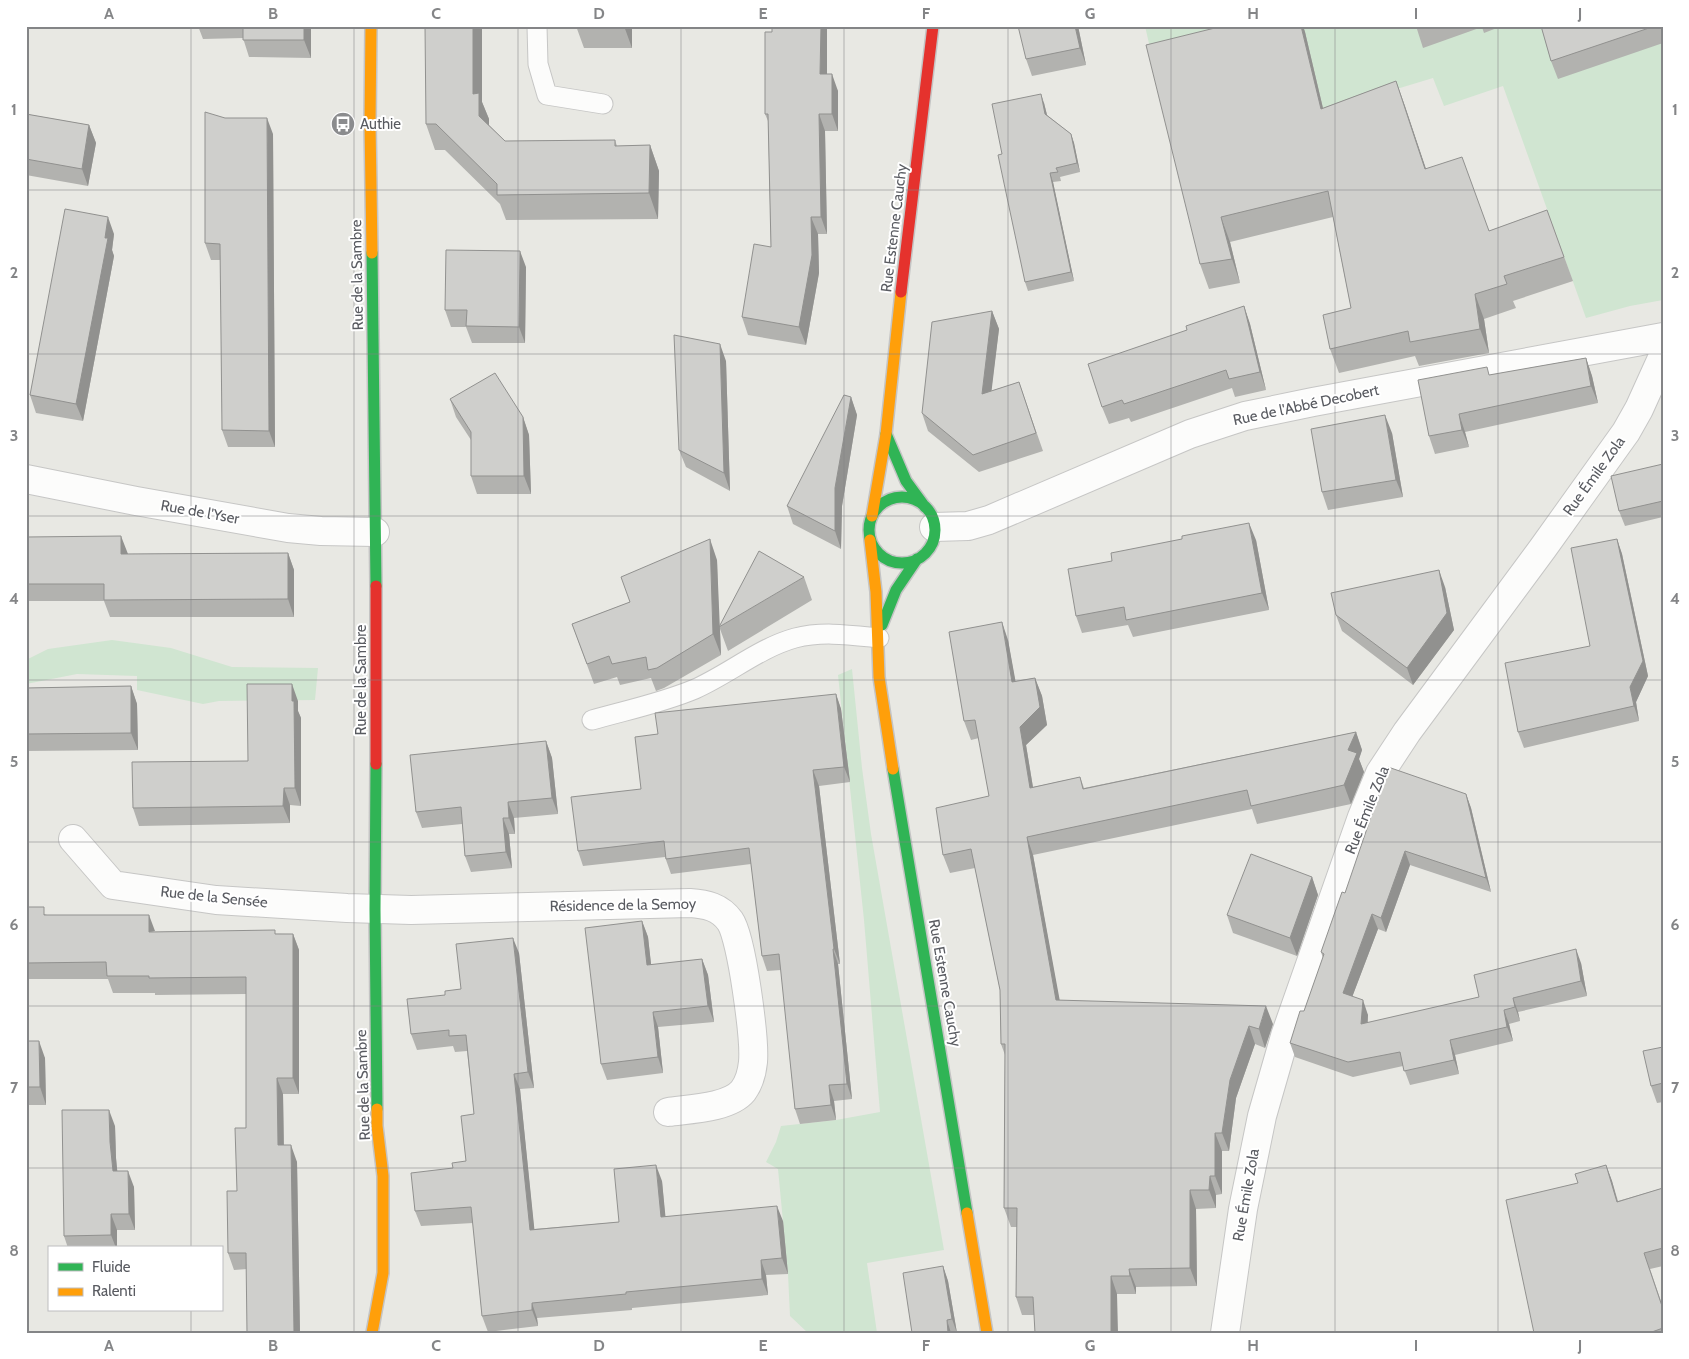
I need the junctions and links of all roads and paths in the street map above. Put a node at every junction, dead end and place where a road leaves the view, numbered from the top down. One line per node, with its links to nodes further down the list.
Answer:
1 (371, 26): 11 (main road, Rue de la Sambre)
2 (537, 26): 4 (lane)
3 (933, 26): 7 (main road, Rue Estenne Cauchy)
4 (603, 104)
5 (1663, 338): 10 (street, Rue de l'Abbé Decobert)
6 (1663, 356): 21 (street, Rue Émile Zola)
7 (886, 434): 9 (main road, Rue Estenne Cauchy); 10 (main road, Rue Estenne Cauchy)
8 (26, 479): 11 (street, Rue de l'Yser)
9 (872, 516): 10 (main road); 12 (main road)
10 (930, 517): 13 (main road)
11 (375, 532): 17 (main road, Rue de la Sambre)
12 (870, 540): 13 (main road); 14 (main road, Rue Estenne Cauchy)
13 (917, 559): 14 (main road, Rue Estenne Cauchy)
14 (878, 638): 15 (lane); 20 (main road, Rue Estenne Cauchy)
15 (592, 720)
16 (73, 839): 17 (street, Rue de la Sensée)
17 (376, 909): 18 (street, Résidence de la Semoy); 19 (main road, Rue de la Sambre)
18 (668, 1112)
19 (372, 1333)
20 (987, 1333)
21 (1225, 1333)

